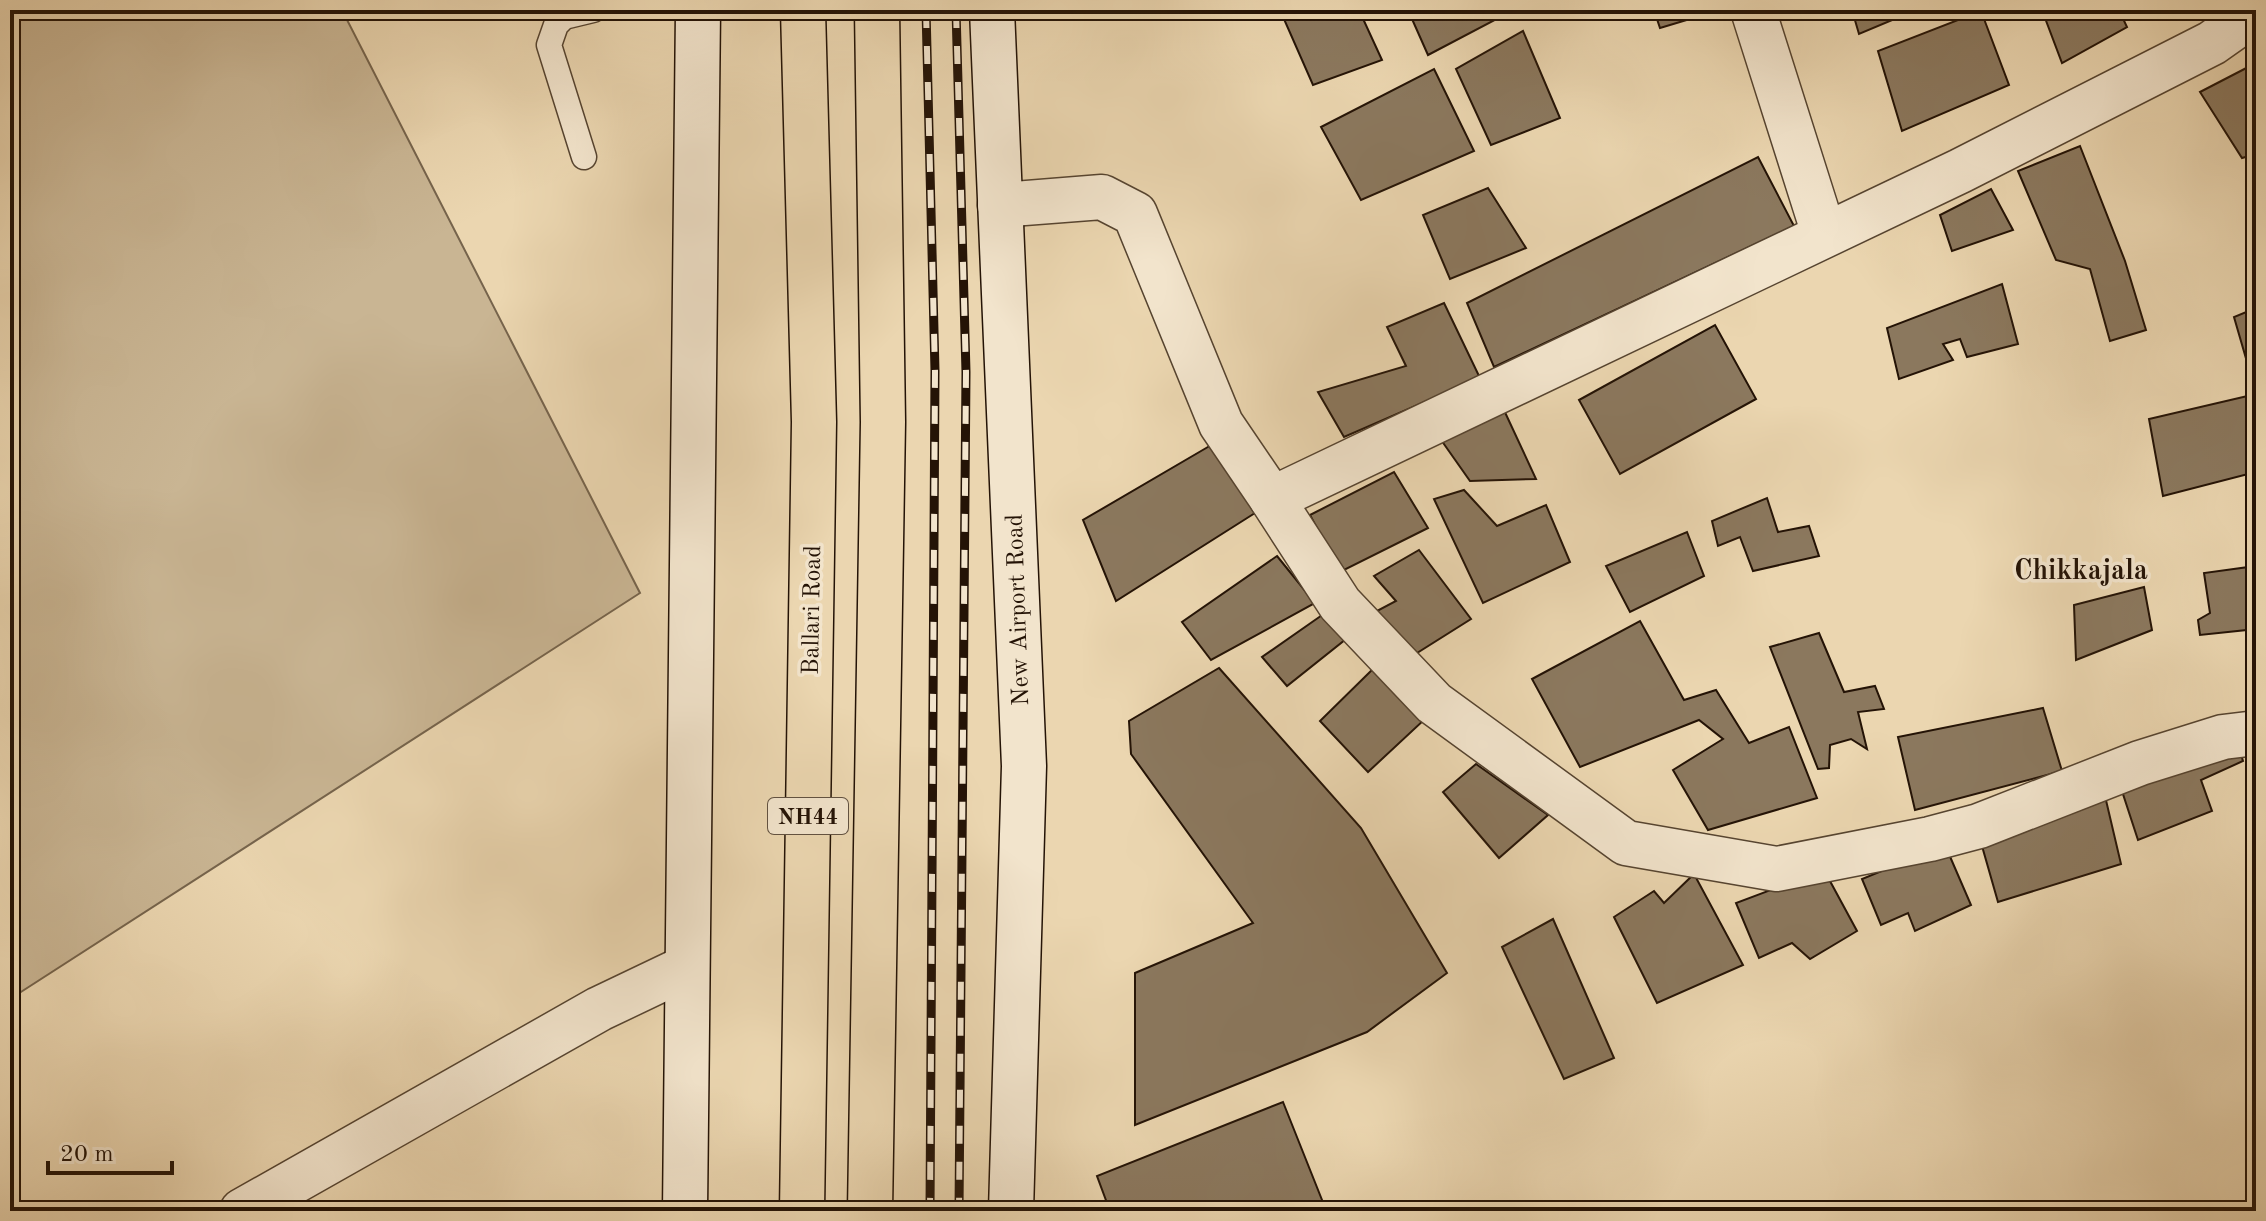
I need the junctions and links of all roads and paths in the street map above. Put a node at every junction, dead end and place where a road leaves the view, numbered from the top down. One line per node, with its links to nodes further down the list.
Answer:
1 (593, 10): 8 (lane)
2 (698, 10): 13 (street)
3 (803, 10): 16 (highway, Ballari Road / NH44)
4 (877, 10): 17 (highway, NH44)
5 (992, 10): 9 (street, New Airport Road)
6 (1753, 10): 10 (street)
7 (2256, 12): 10 (street)
8 (584, 157)
9 (1000, 205): 11 (street); 18 (street, New Airport Road)
10 (1824, 234): 11 (street)
11 (1272, 499): 12 (street)
12 (2256, 733)
13 (687, 967): 14 (street); 15 (street)
14 (242, 1211)
15 (685, 1211)
16 (802, 1211)
17 (870, 1211)
18 (1011, 1211)

